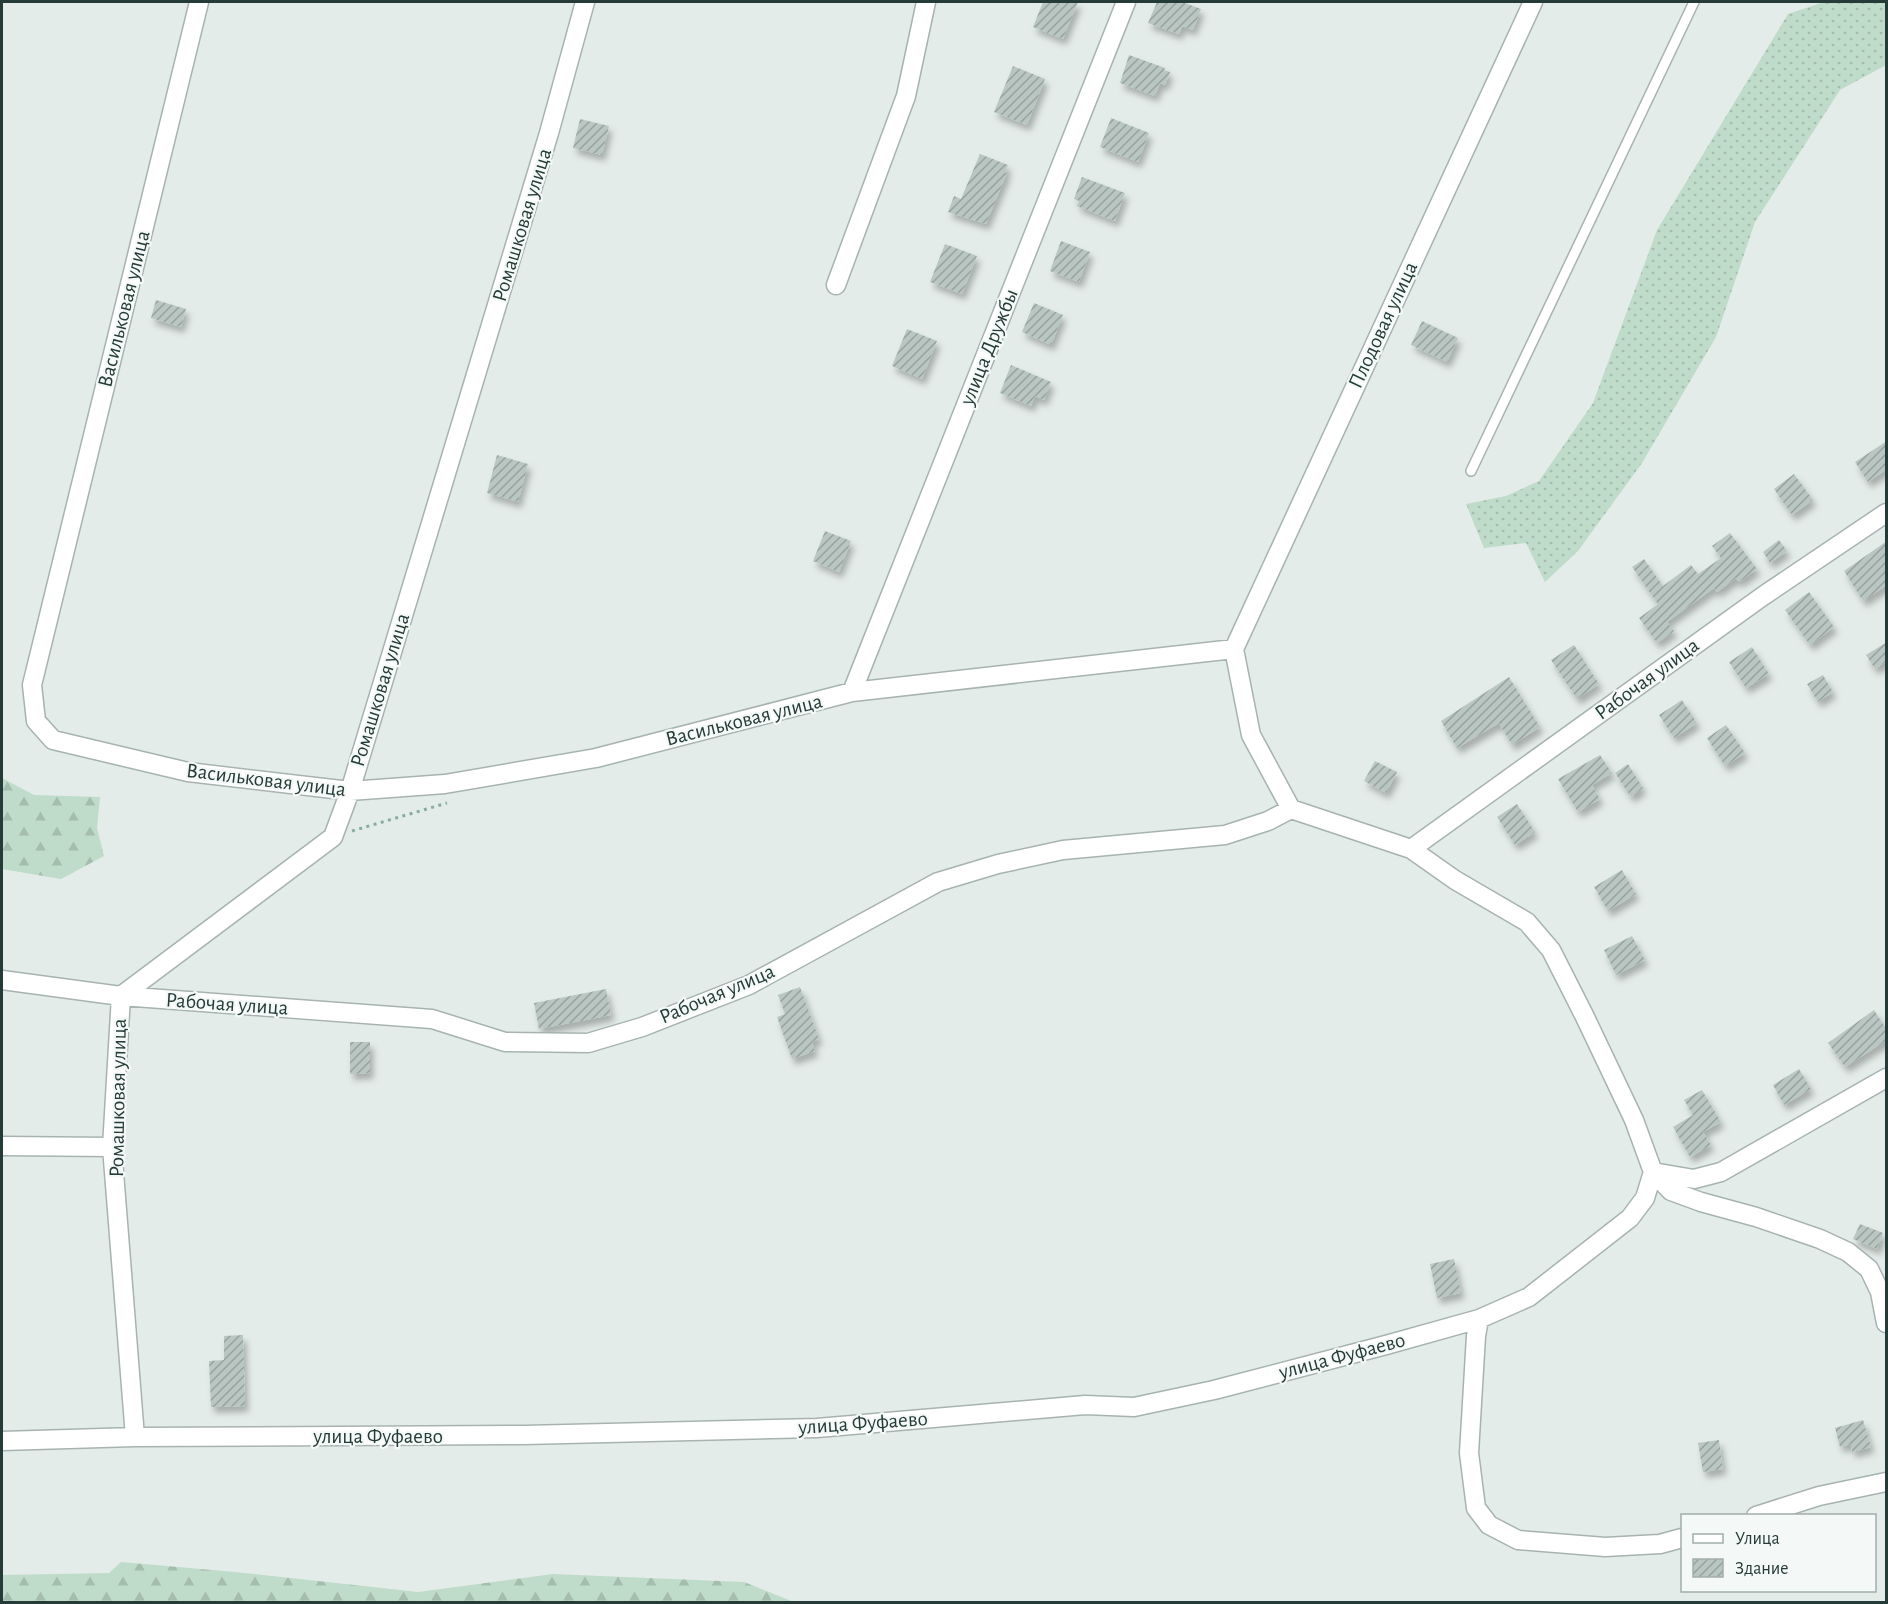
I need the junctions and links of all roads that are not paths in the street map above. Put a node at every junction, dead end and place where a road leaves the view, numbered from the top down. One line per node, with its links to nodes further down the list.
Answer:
1 (199, 2): 12 (street, Васильковая улица)
2 (585, 2): 12 (street, Ромашковая улица)
3 (927, 2): 7 (street)
4 (1126, 2): 11 (street, улица Дружбы)
5 (1533, 2): 10 (street, Плодовая улица)
6 (1694, 2): 8 (lane)
7 (836, 285)
8 (1471, 471)
9 (1887, 513): 14 (street, Рабочая улица)
10 (1234, 649): 11 (street, Васильковая улица); 13 (street)
11 (852, 692): 12 (street, Васильковая улица)
12 (350, 791): 16 (street, Ромашковая улица)
13 (1291, 809): 14 (street); 16 (street, Рабочая улица)
14 (1411, 849): 20 (street)
15 (2, 980): 16 (street, Рабочая улица)
16 (121, 996): 19 (street, Ромашковая улица)
17 (1887, 1078): 20 (street)
18 (2, 1146): 19 (street)
19 (112, 1148): 24 (street, Ромашковая улица)
20 (1653, 1172): 21 (street); 22 (street, улица Фуфаево)
21 (1883, 1291): 23 (street)
22 (1479, 1319): 24 (street, улица Фуфаево); 28 (street)
23 (1887, 1323)
24 (135, 1437): 25 (street, улица Фуфаево)
25 (2, 1441)
26 (1887, 1482): 27 (street)
27 (1759, 1514)
28 (1681, 1539)

